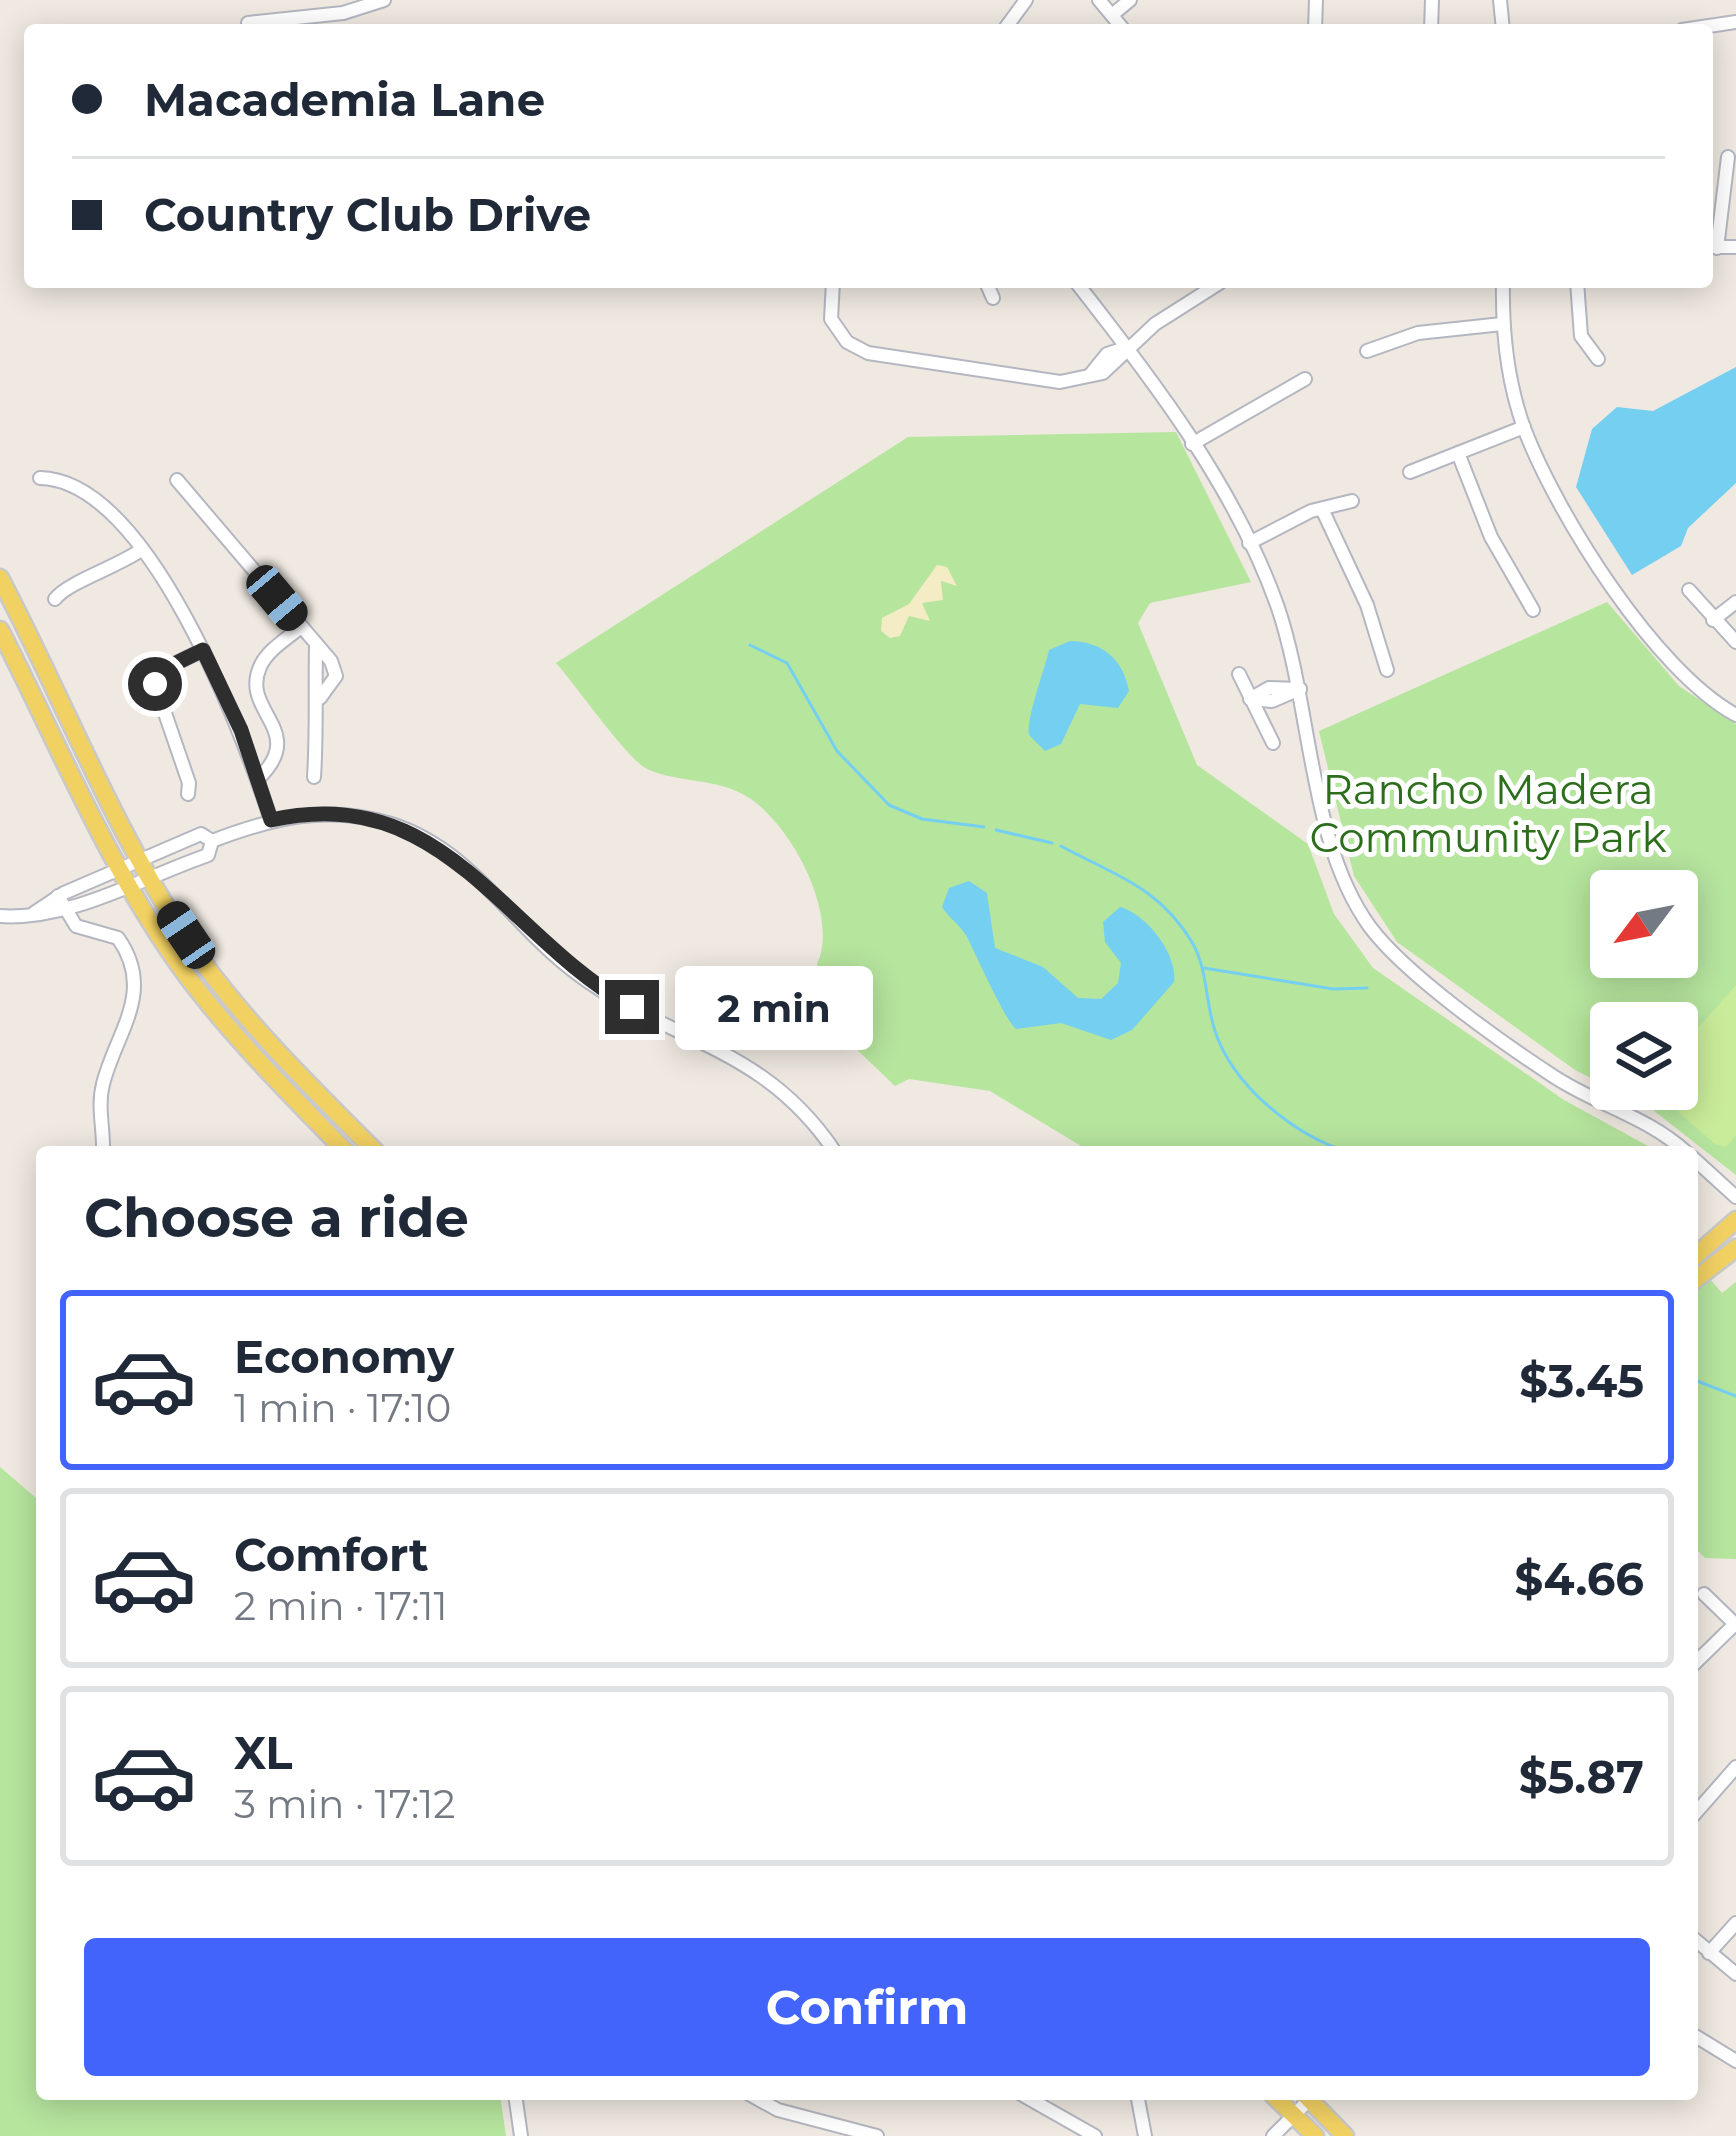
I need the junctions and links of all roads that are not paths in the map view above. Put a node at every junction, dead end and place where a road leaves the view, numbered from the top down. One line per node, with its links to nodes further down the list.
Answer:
1 (384, 0): 5 (street)
2 (1099, 0): 4 (street)
3 (1130, 0): 4 (street)
4 (1112, 15): 6 (street)
5 (248, 23)
6 (1119, 24)
7 (1728, 157): 8 (street)
8 (1713, 242)
9 (832, 288): 17 (street)
10 (989, 288): 15 (street)
11 (1081, 288): 17 (street)
12 (1212, 288): 17 (street)
13 (1502, 288): 16 (street)
14 (1577, 288): 19 (street)
15 (993, 298)
16 (1502, 324): 18 (street); 21 (street)
17 (1127, 348): 22 (street)
18 (1367, 351)
19 (1598, 359)
20 (1305, 380): 22 (street)
21 (1524, 428): 23 (street); 47 (street)
22 (1192, 444): 29 (street)
23 (1458, 453): 24 (street); 35 (street)
24 (1411, 472)
25 (40, 478): 30 (street)
26 (178, 480): 37 (street)
27 (1352, 501): 28 (street)
28 (1322, 509): 29 (street); 42 (street)
29 (1249, 543): 44 (street)
30 (140, 550): 33 (street); 41 (street)
31 (0, 578): 54 (main road)
32 (1689, 590): 36 (street)
33 (55, 599)
34 (1736, 602): 36 (street)
35 (1533, 610)
36 (1713, 620): 39 (street)
37 (301, 627): 40 (street); 50 (street)
38 (1, 634): 55 (main road)
39 (1736, 642)
40 (316, 646): 45 (street); 45 (street)
41 (203, 650): 50 (street); 51 (street)
42 (1387, 670)
43 (1239, 674): 46 (street)
44 (1300, 689): 46 (street); 62 (street)
45 (320, 698): 49 (street)
46 (1250, 699): 48 (street)
47 (1736, 715)
48 (1273, 743)
49 (314, 777)
50 (258, 779): 52 (street)
51 (188, 794)
52 (271, 820): 53 (street); 61 (street)
53 (212, 841): 54 (street); 54 (street)
54 (145, 867): 55 (street); 60 (main road)
55 (125, 874): 56 (street); 59 (main road)
56 (62, 903): 57 (street); 58 (street)
57 (0, 916)
58 (103, 1146)
59 (340, 1146)
60 (370, 1146)
61 (830, 1146)
62 (1677, 1146)
63 (1698, 1163): 64 (street)
64 (1736, 1197)
65 (1736, 1220): 67 (main road)
66 (1736, 1248): 68 (main road)
67 (1698, 1254)
68 (1698, 1277)
69 (1704, 1594): 70 (street)
70 (1735, 1624): 71 (street)
71 (1698, 1660)
72 (1736, 1767): 73 (street)
73 (1698, 1810)
74 (1736, 1923): 76 (street)
75 (1698, 1942): 76 (street)
76 (1709, 1953): 77 (street)
77 (1736, 1974)
78 (1698, 2038): 79 (street)
79 (1736, 2061)
80 (515, 2100): 88 (street)
81 (759, 2100): 89 (street)
82 (1032, 2100): 90 (street)
83 (1138, 2100): 91 (street)
84 (1279, 2100): 87 (main road)
85 (1304, 2100): 87 (street)
86 (1309, 2100): 94 (main road)
87 (1294, 2116): 92 (street); 93 (main road)
88 (521, 2136)
89 (877, 2136)
90 (1095, 2136)
91 (1145, 2136)
92 (1273, 2136)
93 (1315, 2136)
94 (1345, 2136)

